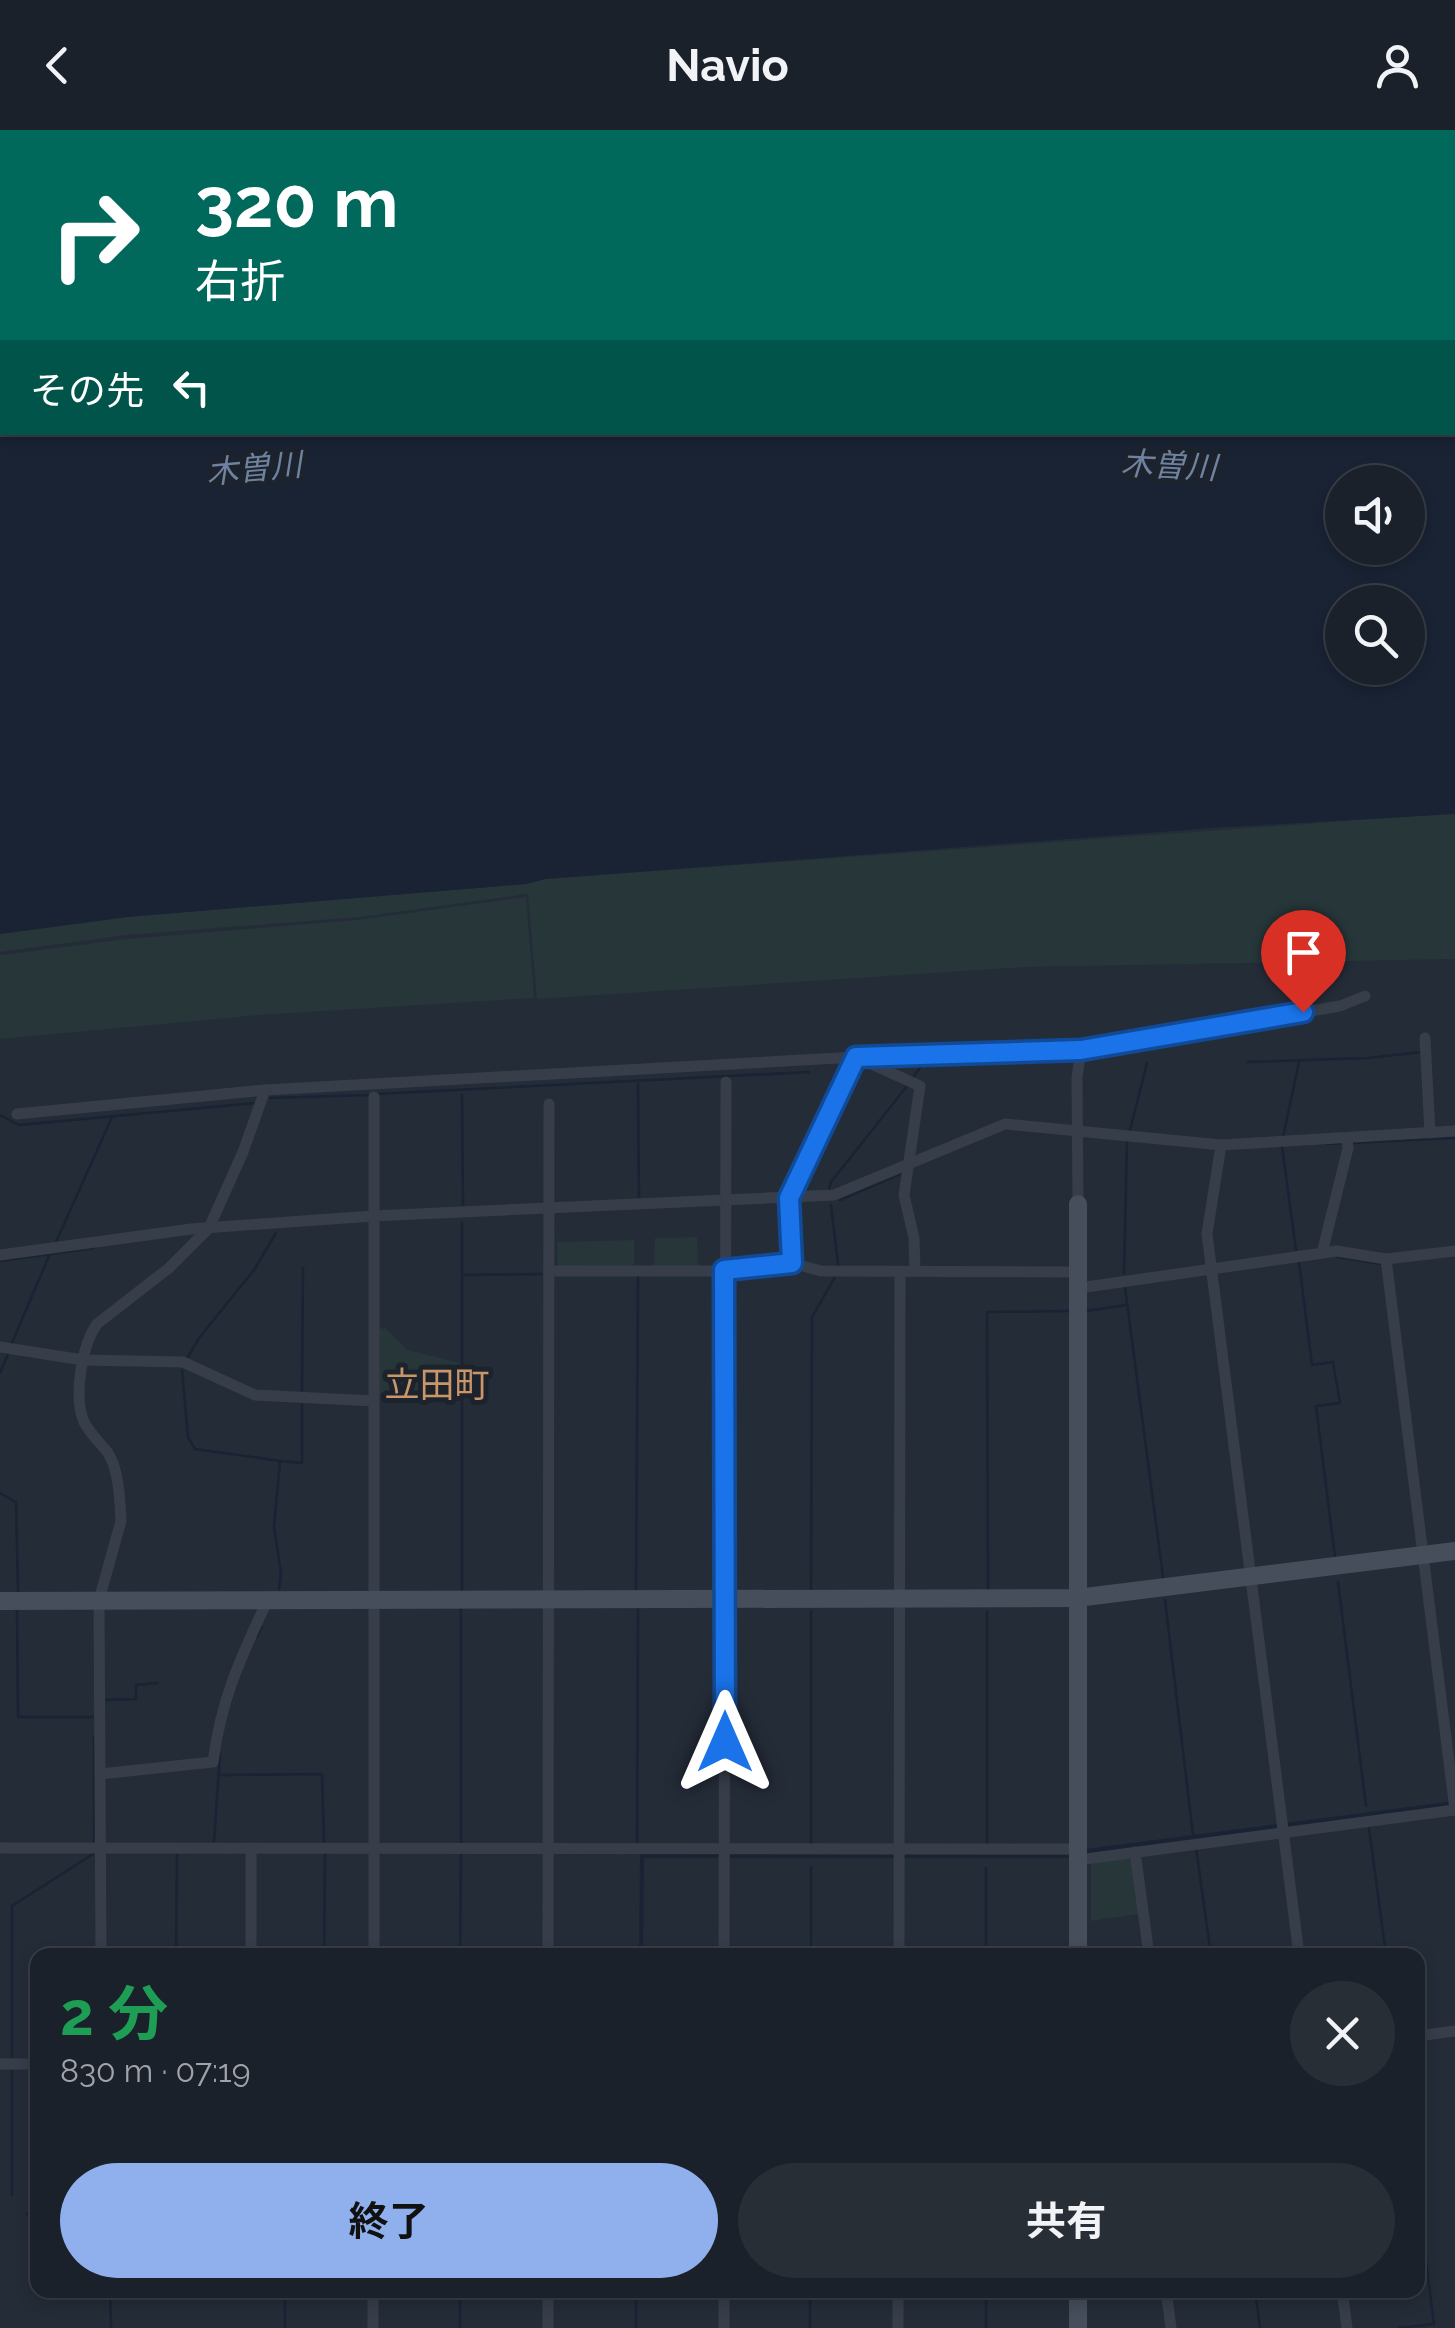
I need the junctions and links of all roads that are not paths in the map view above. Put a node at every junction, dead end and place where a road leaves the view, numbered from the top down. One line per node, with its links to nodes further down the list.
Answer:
1 (1365, 996): 3 (street)
2 (1425, 1038): 12 (street)
3 (1081, 1050): 4 (street); 10 (street)
4 (856, 1057): 6 (street); 15 (street); 16 (street)
5 (726, 1082): 17 (street)
6 (265, 1090): 9 (street); 21 (street)
7 (374, 1097): 20 (street)
8 (549, 1104): 19 (street)
9 (17, 1114)
10 (1078, 1130): 14 (street); 15 (street); 18 (street)
11 (1455, 1131): 12 (street)
12 (1430, 1133): 13 (street)
13 (1347, 1142): 14 (street); 23 (street)
14 (1221, 1148): 27 (street)
15 (909, 1165): 16 (street); 30 (street)
16 (789, 1198): 17 (street); 26 (street)
17 (725, 1201): 19 (street); 28 (street)
18 (1078, 1204): 32 (street)
19 (549, 1209): 20 (street); 29 (street)
20 (373, 1216): 21 (street); 35 (street)
21 (209, 1228): 24 (street); 34 (street)
22 (1455, 1250): 25 (street)
23 (1322, 1253): 25 (street); 27 (street)
24 (0, 1255)
25 (1386, 1259): 37 (street)
26 (792, 1263): 28 (street); 31 (street)
27 (1211, 1269): 32 (street); 38 (street)
28 (724, 1270): 29 (street); 46 (street)
29 (549, 1271): 45 (street)
30 (915, 1271): 31 (street); 32 (street)
31 (900, 1272): 40 (street)
32 (1079, 1280): 39 (street)
33 (0, 1346): 34 (street)
34 (82, 1360): 35 (street); 42 (street)
35 (374, 1401): 44 (street)
36 (1455, 1551): 37 (street)
37 (1423, 1555): 38 (street); 48 (street)
38 (1250, 1576): 39 (street); 50 (street)
39 (1077, 1598): 40 (street); 59 (street)
40 (900, 1599): 46 (street); 58 (street)
41 (0, 1600): 42 (street)
42 (98, 1600): 43 (street); 47 (street)
43 (268, 1600): 44 (street); 47 (street)
44 (372, 1600): 45 (street); 54 (street)
45 (548, 1600): 46 (street); 55 (street)
46 (726, 1600): 57 (street)
47 (100, 1774): 52 (street)
48 (1454, 1799): 49 (street)
49 (1455, 1807): 50 (street)
50 (1282, 1828): 56 (street); 68 (street)
51 (0, 1848): 52 (street)
52 (101, 1848): 53 (street); 60 (street)
53 (251, 1848): 54 (street); 61 (street)
54 (374, 1848): 55 (street); 62 (street)
55 (548, 1848): 57 (street); 63 (street)
56 (1135, 1852): 59 (street); 67 (street)
57 (724, 1853): 58 (street); 64 (street)
58 (898, 1854): 59 (street); 65 (street)
59 (1078, 1855): 66 (street)
60 (100, 1948)
61 (251, 1948)
62 (374, 1948)
63 (548, 1948)
64 (724, 1948)
65 (899, 1948)
66 (1078, 1948)
67 (1148, 1948)
68 (1297, 1948)
69 (1455, 2031): 70 (street)
70 (1425, 2035)
71 (0, 2064): 72 (street)
72 (30, 2064)
73 (373, 2298): 80 (street)
74 (548, 2298): 81 (street)
75 (724, 2298): 82 (street)
76 (898, 2298): 83 (street)
77 (1078, 2298): 84 (street)
78 (1167, 2298): 85 (street)
79 (1343, 2298): 86 (street)
80 (373, 2328)
81 (548, 2328)
82 (724, 2328)
83 (898, 2328)
84 (1078, 2328)
85 (1170, 2328)
86 (1347, 2328)

